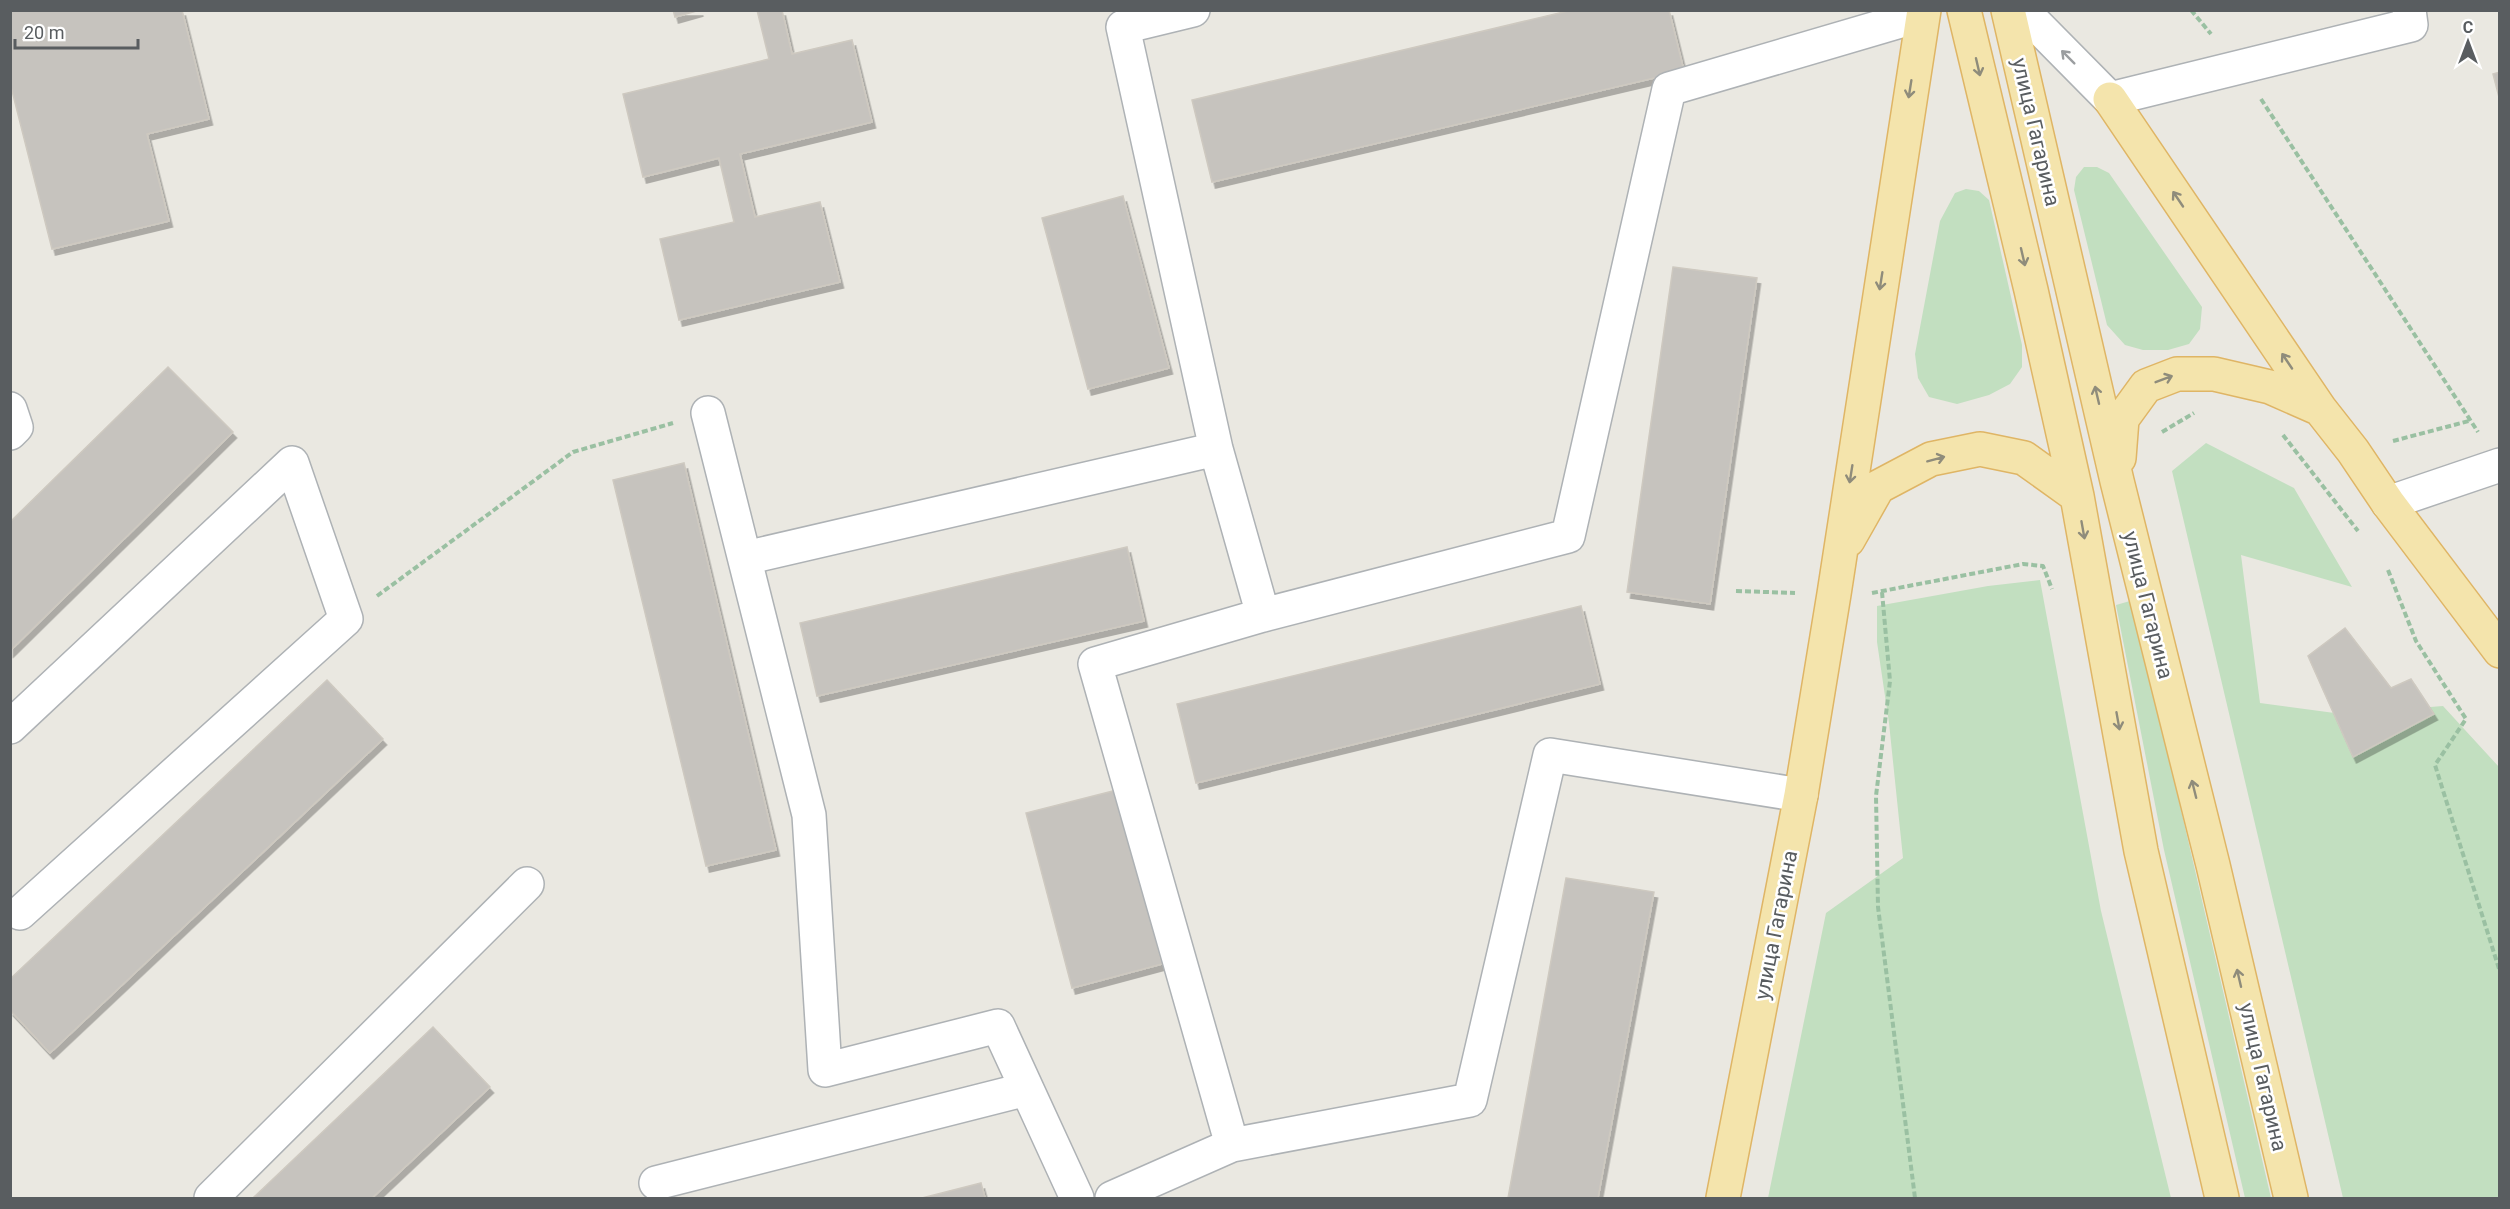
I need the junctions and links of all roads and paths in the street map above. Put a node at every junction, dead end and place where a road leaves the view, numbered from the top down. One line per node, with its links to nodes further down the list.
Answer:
1 (1193, 10): 18 (street)
2 (1964, 10): 21 (main road, улица Гагарина, one-way to 21)
3 (2008, 10): 20 (main road, улица Гагарина, one-way to 3)
4 (2022, 10): 9 (street, улица Гагарина, one-way to 4)
5 (2190, 10): 8 (path)
6 (2409, 10): 8 (street)
7 (1922, 13): 24 (main road, улица Гагарина, one-way to 24); 28 (street)
8 (2240, 67): 9 (street); 14 (path)
9 (2110, 99): 11 (main road, улица Гагарина, one-way to 9)
10 (10, 409): 15 (street)
11 (2320, 409): 20 (main road, one-way to 11); 22 (main road, улица Гагарина)
12 (2195, 412): 17 (path)
13 (708, 413): 25 (street); 29 (path)
14 (2469, 421)
15 (10, 433)
16 (2282, 434): 23 (path)
17 (2155, 436)
18 (1216, 449): 25 (street); 28 (street)
19 (2499, 465): 22 (street)
20 (2117, 481): 45 (main road, улица Гагарина, one-way to 20)
21 (2077, 496): 24 (main road, one-way to 21); 44 (main road, улица Гагарина, one-way to 44)
22 (2388, 504): 30 (main road, улица Гагарина)
23 (2361, 535)
24 (1839, 554): 32 (main road, улица Гагарина)
25 (745, 558): 36 (street)
26 (2382, 562): 35 (path)
27 (2054, 597): 43 (path)
28 (1263, 615): 37 (street)
29 (346, 619): 31 (street); 34 (street)
30 (2499, 651)
31 (10, 727)
32 (1801, 795): 37 (street); 42 (main road, улица Гагарина)
33 (527, 884): 39 (street)
34 (20, 913)
35 (2499, 972)
36 (1027, 1089): 38 (street); 40 (street)
37 (1232, 1145): 41 (street)
38 (656, 1183)
39 (211, 1198)
40 (1077, 1198)
41 (1112, 1198)
42 (1723, 1198)
43 (1915, 1198)
44 (2222, 1198)
45 (2292, 1198)

